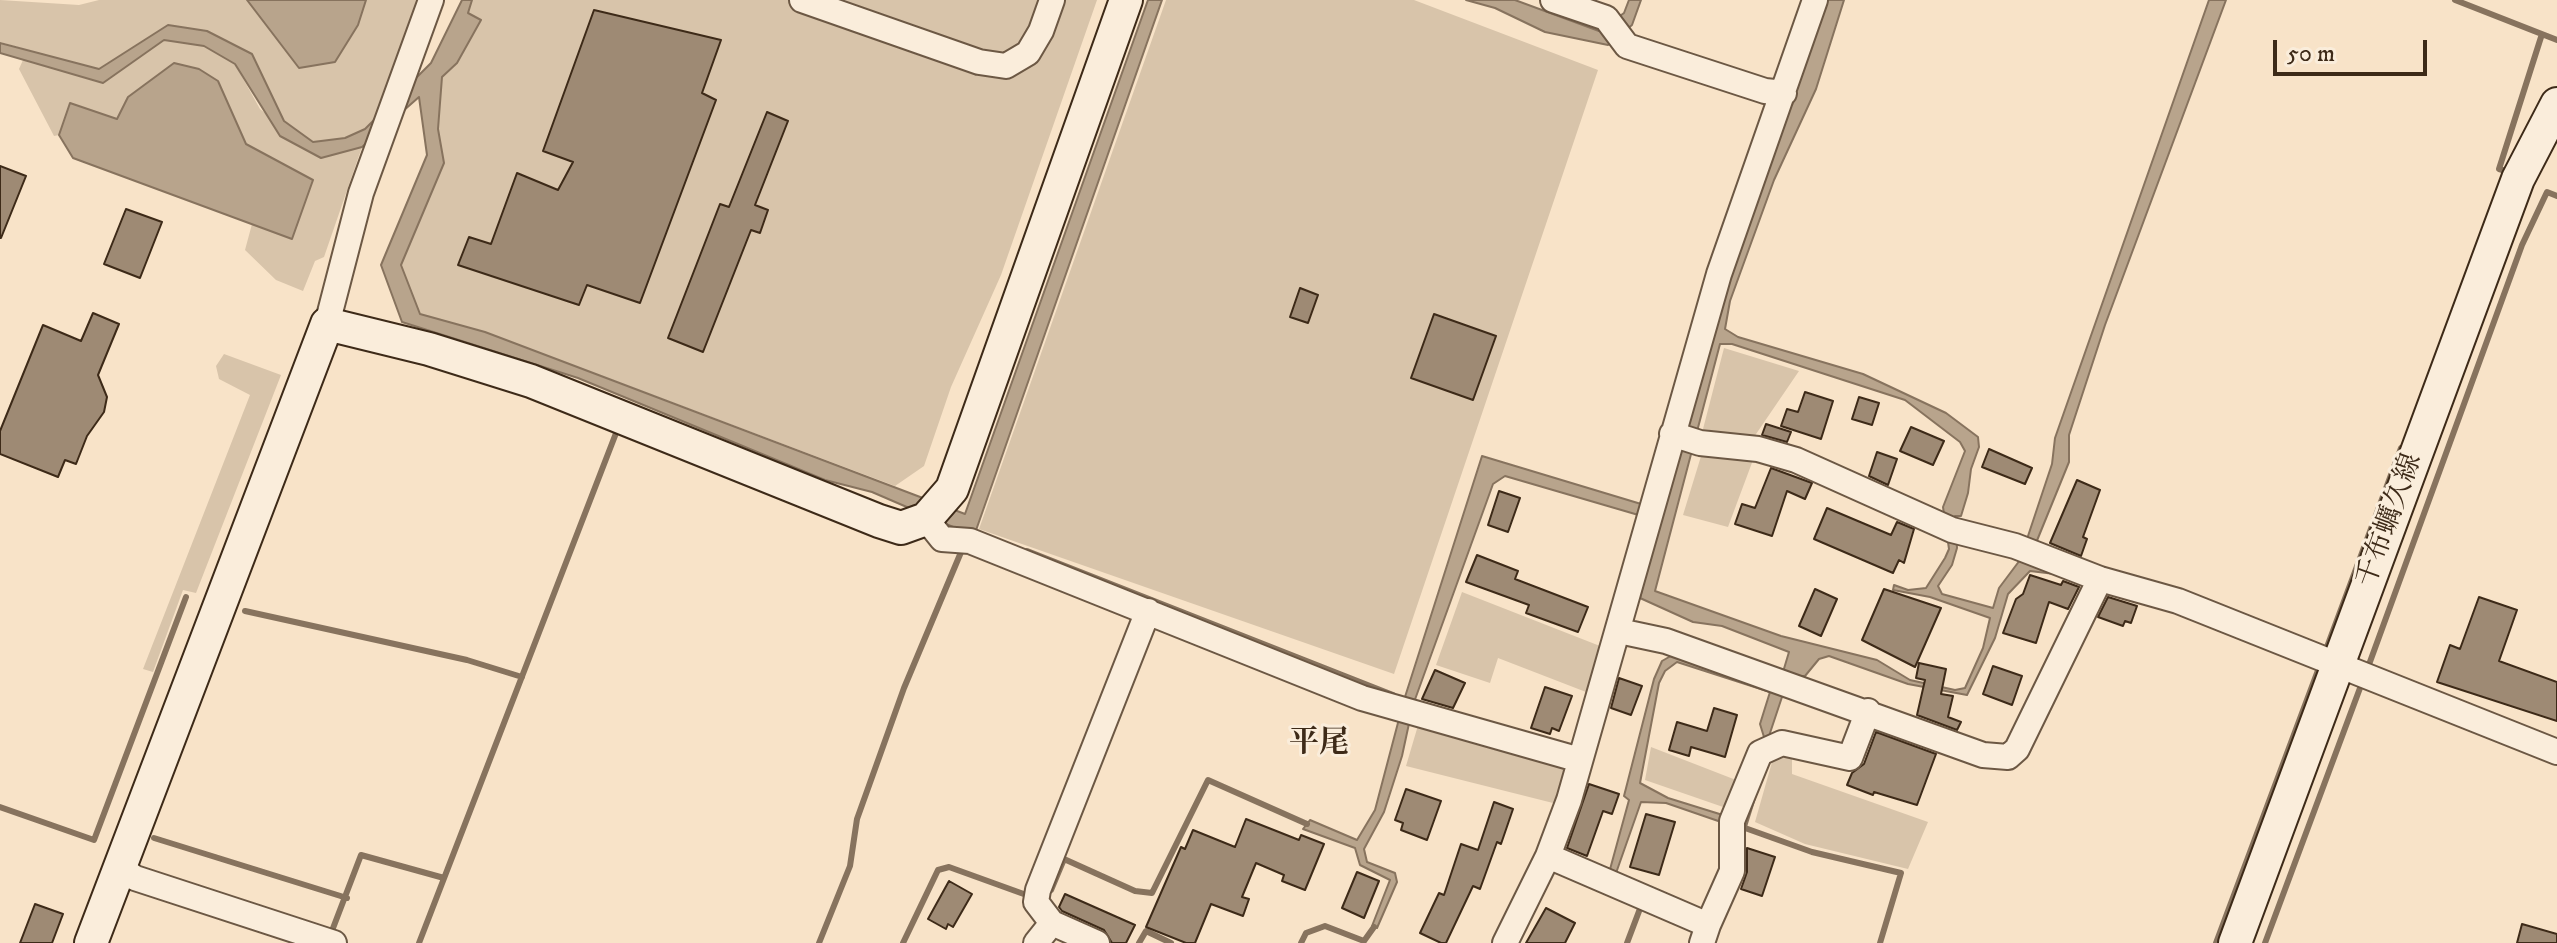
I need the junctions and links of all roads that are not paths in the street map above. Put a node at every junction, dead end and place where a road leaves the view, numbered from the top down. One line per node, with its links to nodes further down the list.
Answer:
1 (431, 0): 9 (street)
2 (802, 0): 3 (street)
3 (1052, 0)
4 (1126, 0): 11 (street)
5 (1553, 0): 7 (street)
6 (1815, 0): 7 (street)
7 (1784, 93): 10 (street)
8 (2557, 104): 15 (street, 千布蠣久線)
9 (327, 324): 11 (street); 20 (street)
10 (1672, 434): 12 (street); 14 (street)
11 (936, 508): 13 (street)
12 (2100, 579): 15 (street); 16 (street)
13 (1148, 611): 18 (street); 21 (street)
14 (1619, 631): 16 (street); 18 (street)
15 (2341, 668): 17 (street); 28 (street, 千布蠣久線)
16 (1868, 711): 22 (street)
17 (2557, 752)
18 (1580, 760): 19 (street)
19 (1548, 856): 22 (street); 27 (street)
20 (119, 867): 23 (street); 24 (street)
21 (1052, 923): 25 (street); 26 (street)
22 (1705, 934)
23 (329, 941)
24 (91, 943)
25 (1036, 943)
26 (1097, 943)
27 (1505, 943)
28 (2235, 943)

